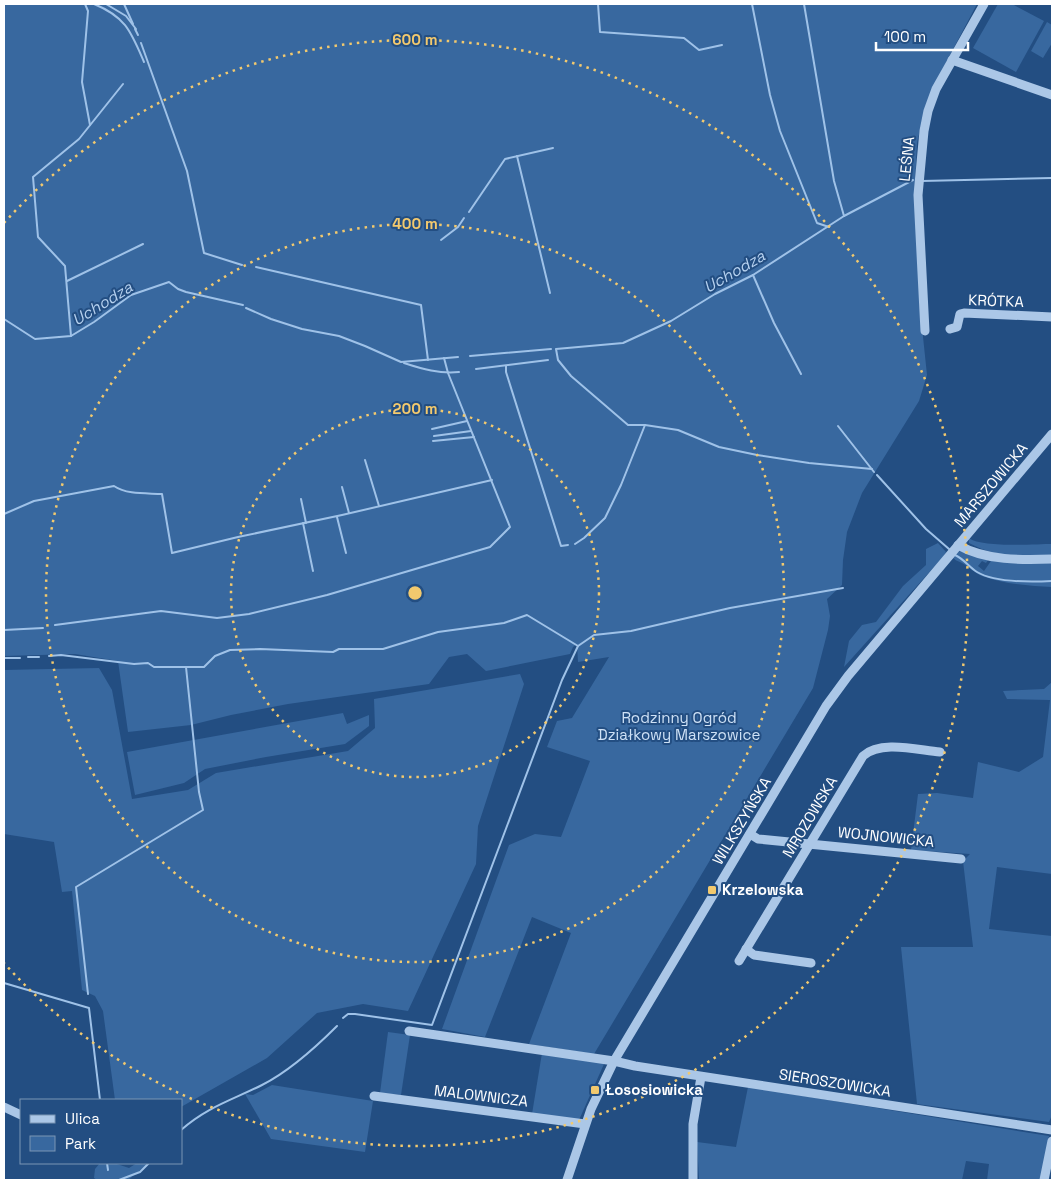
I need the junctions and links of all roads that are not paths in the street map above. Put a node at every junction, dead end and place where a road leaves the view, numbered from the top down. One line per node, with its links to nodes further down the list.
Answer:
1 (984, 4): 2 (street, LEŚNA)
2 (952, 60): 3 (street); 6 (street, LEŚNA)
3 (1052, 95)
4 (1052, 317): 5 (street, KRÓTKA)
5 (950, 329)
6 (925, 331)
7 (1052, 434): 8 (street, MARSZOWICKA)
8 (958, 545): 9 (street, MARSZOWICKA); 10 (street)
9 (951, 554): 12 (street, WILKSZYŃSKA)
10 (1052, 559)
11 (940, 752): 13 (street, MROZOWSKA)
12 (750, 834): 13 (street, WOJNOWICKA); 19 (street, WILKSZYŃSKA)
13 (811, 843): 14 (street, WOJNOWICKA); 15 (street, MROZOWSKA)
14 (961, 858)
15 (746, 949): 16 (street, MROZOWSKA); 17 (street)
16 (739, 961)
17 (811, 963)
18 (408, 1031): 19 (street)
19 (614, 1061): 20 (street, SIEROSZOWICKA); 24 (street, WILKSZYŃSKA)
20 (701, 1076): 25 (street, SIEROSZOWICKA); 28 (street)
21 (374, 1096): 24 (street, MALOWNICZA)
22 (4, 1107): 23 (street)
23 (20, 1115)
24 (585, 1124): 27 (street, WILKSZYŃSKA)
25 (1052, 1130)
26 (1052, 1141): 29 (street)
27 (567, 1180)
28 (693, 1180)
29 (1044, 1180)

